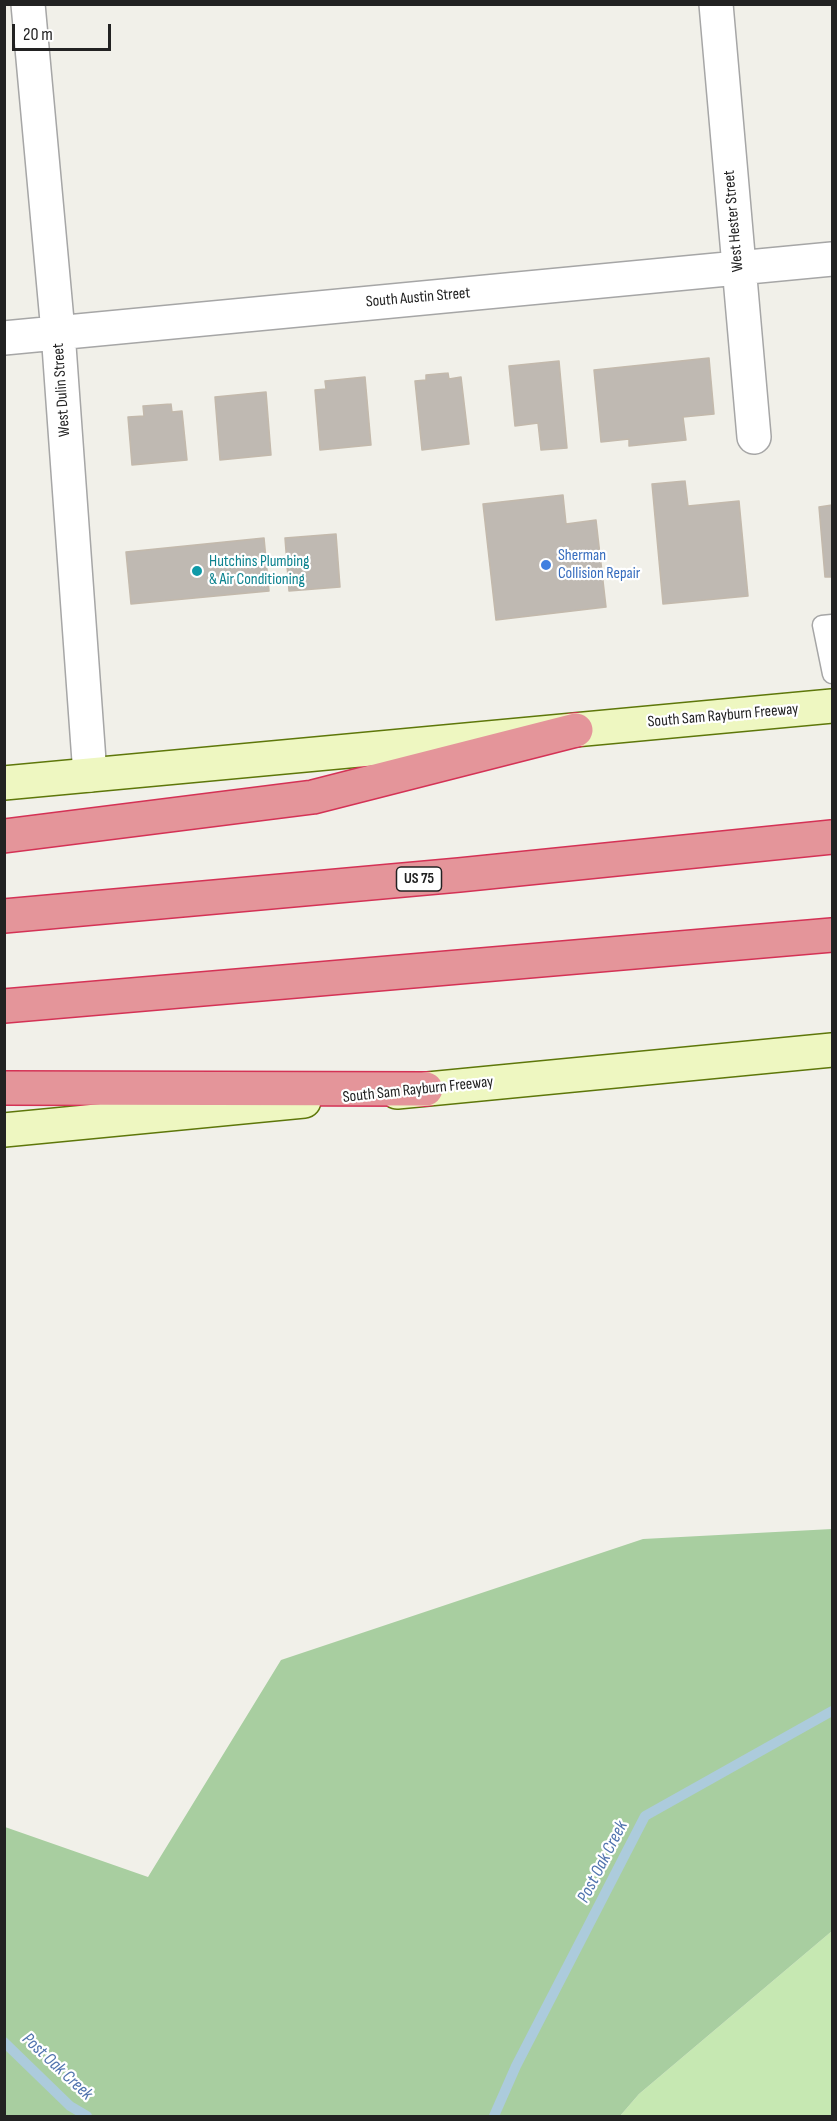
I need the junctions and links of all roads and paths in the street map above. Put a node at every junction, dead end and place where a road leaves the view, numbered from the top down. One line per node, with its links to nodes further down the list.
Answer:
1 (28, 4): 5 (street, West Dulin Street)
2 (716, 4): 4 (street, West Hester Street)
3 (832, 259): 4 (street, South Austin Street)
4 (738, 268): 5 (street, South Austin Street); 7 (street, West Hester Street)
5 (58, 332): 6 (street, South Austin Street); 12 (street, West Dulin Street)
6 (4, 338)
7 (754, 437)
8 (832, 624): 9 (lane)
9 (832, 674)
10 (832, 706): 11 (main road, South Sam Rayburn Freeway)
11 (576, 730): 12 (main road, South Sam Rayburn Freeway); 14 (highway)
12 (90, 775): 13 (main road, South Sam Rayburn Freeway)
13 (4, 783)
14 (4, 836)
15 (832, 837): 16 (highway, US 75)
16 (4, 916)
17 (832, 935): 18 (highway)
18 (4, 1006)
19 (832, 1050): 21 (main road, South Sam Rayburn Freeway)
20 (4, 1088): 21 (highway)
21 (426, 1089): 22 (main road, South Sam Rayburn Freeway)
22 (4, 1130)

